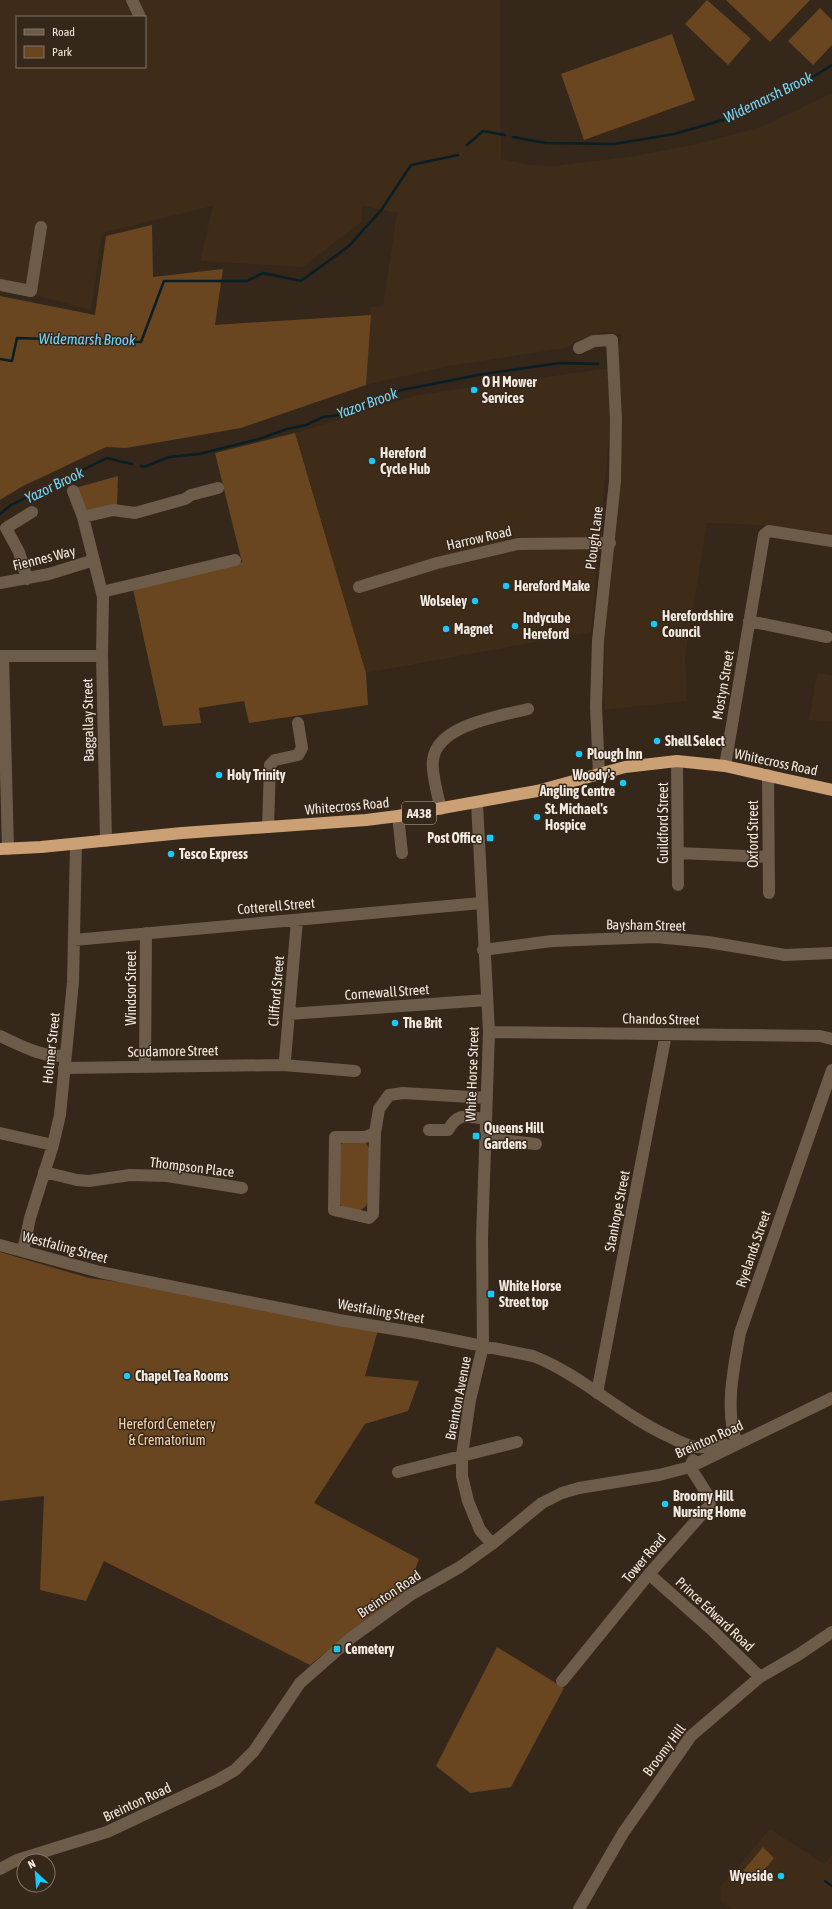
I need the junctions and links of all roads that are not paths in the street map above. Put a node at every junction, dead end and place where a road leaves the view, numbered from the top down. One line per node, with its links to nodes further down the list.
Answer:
1 (132, 0): 2 (street)
2 (140, 16)
3 (41, 227): 4 (street)
4 (0, 285)
5 (579, 348): 11 (street, Plough Lane)
6 (218, 488): 9 (street)
7 (73, 491): 9 (street, Baggallay Street)
8 (32, 512): 14 (street)
9 (83, 517): 12 (street, Baggallay Street)
10 (832, 541): 18 (street, Mostyn Street)
11 (610, 543): 16 (street, Harrow Road); 26 (street, Plough Lane)
12 (94, 560): 14 (street, Fiennes Way); 17 (street, Baggallay Street)
13 (235, 560): 17 (street)
14 (27, 579): 15 (street, Fiennes Way)
15 (0, 583)
16 (358, 587)
17 (103, 595): 21 (street, Baggallay Street)
18 (749, 621): 19 (street); 25 (street, Mostyn Street)
19 (827, 637)
20 (2, 656): 21 (street); 35 (street)
21 (102, 656): 33 (street, Baggallay Street)
22 (528, 709): 30 (street)
23 (298, 723): 32 (street)
24 (677, 761): 25 (highway, Whitecross Road / A438); 26 (highway, Whitecross Road / A438); 37 (street, Guildford Street)
25 (725, 766): 27 (highway, Whitecross Road / A438)
26 (599, 774): 29 (highway, Whitecross Road / A438)
27 (768, 775): 28 (highway, Whitecross Road / A438); 38 (street, Oxford Street)
28 (832, 790)
29 (477, 803): 30 (highway, Whitecross Road / A438); 41 (street, White Horse Street)
30 (441, 809): 31 (highway, Whitecross Road / A438)
31 (398, 816): 32 (highway, Whitecross Road / A438); 36 (street)
32 (268, 827): 33 (highway, Whitecross Road / A438)
33 (106, 841): 34 (highway, Whitecross Road / A438)
34 (76, 844): 35 (highway, Whitecross Road / A438); 44 (street, Holmer Street)
35 (4, 849)
36 (402, 853)
37 (678, 853): 38 (street); 39 (street, Guildford Street)
38 (768, 857): 40 (street, Oxford Street)
39 (678, 885)
40 (769, 892)
41 (481, 903): 42 (street, Cotterell Street); 45 (street, White Horse Street)
42 (297, 920): 43 (street, Cotterell Street); 48 (street, Clifford Street)
43 (146, 933): 44 (street, Cotterell Street); 55 (street, Windsor Street)
44 (74, 940): 53 (street, Holmer Street)
45 (483, 950): 46 (street, Baysham Street); 47 (street, White Horse Street)
46 (832, 953)
47 (487, 1000): 48 (street, Cornewall Street); 49 (street, White Horse Street)
48 (289, 1014): 54 (street, Clifford Street)
49 (489, 1032): 50 (street, Chandos Street); 58 (street, White Horse Street)
50 (666, 1034): 52 (street, Chandos Street); 71 (street, Stanhope Street)
51 (0, 1036): 53 (street, Scudamore Street)
52 (832, 1039)
53 (65, 1062): 55 (street, Scudamore Street); 65 (street, Holmer Street)
54 (283, 1064): 55 (street, Scudamore Street); 57 (street, Scudamore Street)
55 (145, 1067)
56 (832, 1070): 74 (street, Ryelands Street)
57 (355, 1071)
58 (487, 1098): 59 (street, White Horse Street); 62 (street)
59 (486, 1119): 60 (street); 63 (street, White Horse Street)
60 (429, 1130)
61 (0, 1133): 65 (street)
62 (375, 1134): 62 (street)
63 (484, 1138): 64 (street); 70 (street, White Horse Street)
64 (536, 1144)
65 (53, 1145): 66 (street, Holmer Street)
66 (44, 1172): 67 (street, Thompson Place); 69 (street, Holmer Street)
67 (242, 1188)
68 (0, 1245): 69 (street, Westfaling Street)
69 (23, 1251): 70 (street, Westfaling Street)
70 (483, 1346): 71 (street, Westfaling Street); 76 (street, Breinton Avenue)
71 (597, 1393): 75 (street, Westfaling Street)
72 (832, 1398): 74 (street, Breinton Road)
73 (517, 1442): 76 (street, Breinton Avenue)
74 (738, 1443): 75 (street, Westfaling Street); 77 (street, Breinton Road)
75 (695, 1447): 77 (street)
76 (462, 1455): 78 (street, Breinton Avenue); 79 (street, Breinton Avenue)
77 (690, 1467): 79 (street, Breinton Road); 80 (street, Tower Road)
78 (398, 1472)
79 (492, 1544): 84 (street, Breinton Road)
80 (649, 1574): 82 (street, Prince Edward Road); 83 (street, Tower Road)
81 (832, 1632): 82 (street, Broomy Hill)
82 (760, 1677): 85 (street, Broomy Hill)
83 (562, 1681)
84 (0, 1869)
85 (579, 1909)

